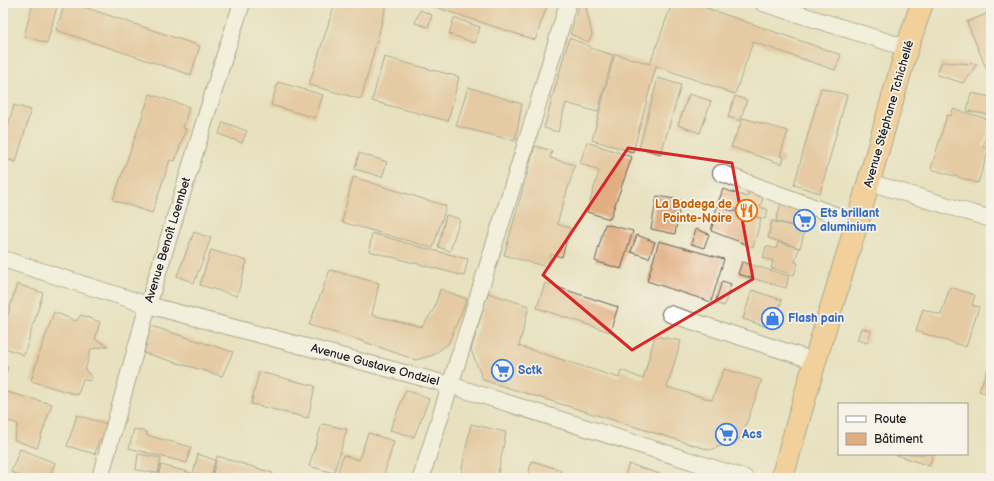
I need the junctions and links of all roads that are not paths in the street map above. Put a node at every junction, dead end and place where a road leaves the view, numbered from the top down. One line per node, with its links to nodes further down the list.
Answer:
1 (242, 3): 11 (street, Avenue Benoît Loembet)
2 (568, 3): 14 (street)
3 (763, 3): 5 (street)
4 (922, 3): 5 (highway, Avenue Stéphane Tchichellé)
5 (907, 48): 7 (highway, Avenue Stéphane Tchichellé)
6 (721, 173): 9 (street)
7 (868, 182): 8 (street); 9 (highway, Avenue Stéphane Tchichellé)
8 (991, 219)
9 (857, 223): 13 (highway, Avenue Stéphane Tchichellé)
10 (3, 259): 11 (street, Avenue Gustave Ondziel)
11 (148, 305): 14 (street, Avenue Gustave Ondziel); 15 (street, Avenue Benoît Loembet)
12 (670, 314): 13 (street)
13 (815, 361): 18 (highway, Avenue Stéphane Tchichellé)
14 (450, 386): 16 (street); 17 (street, Avenue Gustave Ondziel)
15 (100, 478)
16 (422, 478)
17 (745, 478)
18 (782, 478)

